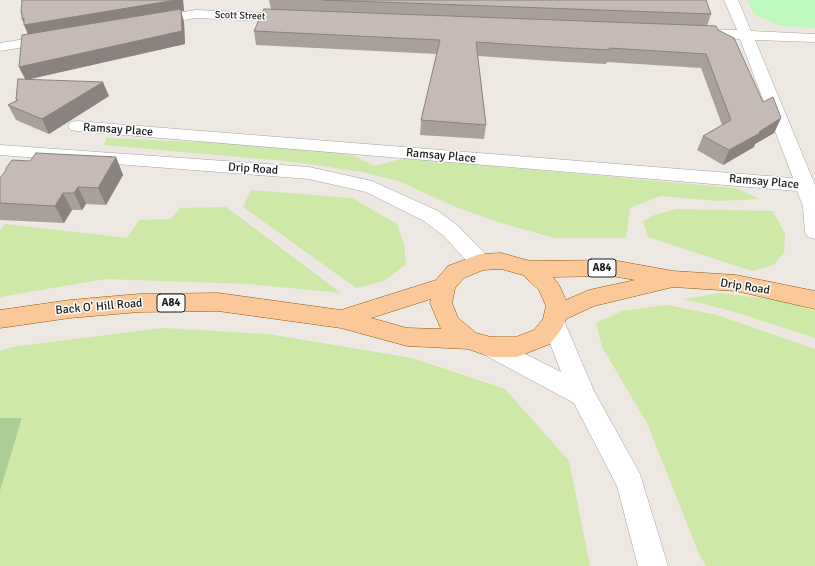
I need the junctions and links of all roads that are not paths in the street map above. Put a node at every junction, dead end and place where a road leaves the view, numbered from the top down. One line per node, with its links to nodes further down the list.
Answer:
1 (731, 0): 5 (street)
2 (307, 18): 3 (street, Scott Street)
3 (141, 23)
4 (682, 33): 5 (street)
5 (746, 35): 7 (street); 11 (street)
6 (63, 36): 8 (street)
7 (815, 38)
8 (0, 47)
9 (77, 126): 11 (street, Ramsay Place)
10 (0, 150): 14 (street, Drip Road)
11 (805, 185): 12 (street)
12 (814, 206): 13 (street)
13 (815, 232)
14 (480, 262): 15 (main road); 17 (main road)
15 (530, 269): 16 (main road, Drip Road / A84); 19 (main road)
16 (673, 279): 18 (main road, Drip Road / A84); 19 (main road, Drip Road / A84)
17 (444, 286): 21 (main road, A84); 22 (main road)
18 (815, 300)
19 (555, 318): 23 (main road); 24 (street)
20 (0, 319): 21 (main road, Back O' Hill Road / A84)
21 (342, 319): 22 (main road, A84)
22 (468, 340): 23 (main road)
23 (491, 348): 24 (street)
24 (583, 395): 25 (street)
25 (653, 566)

